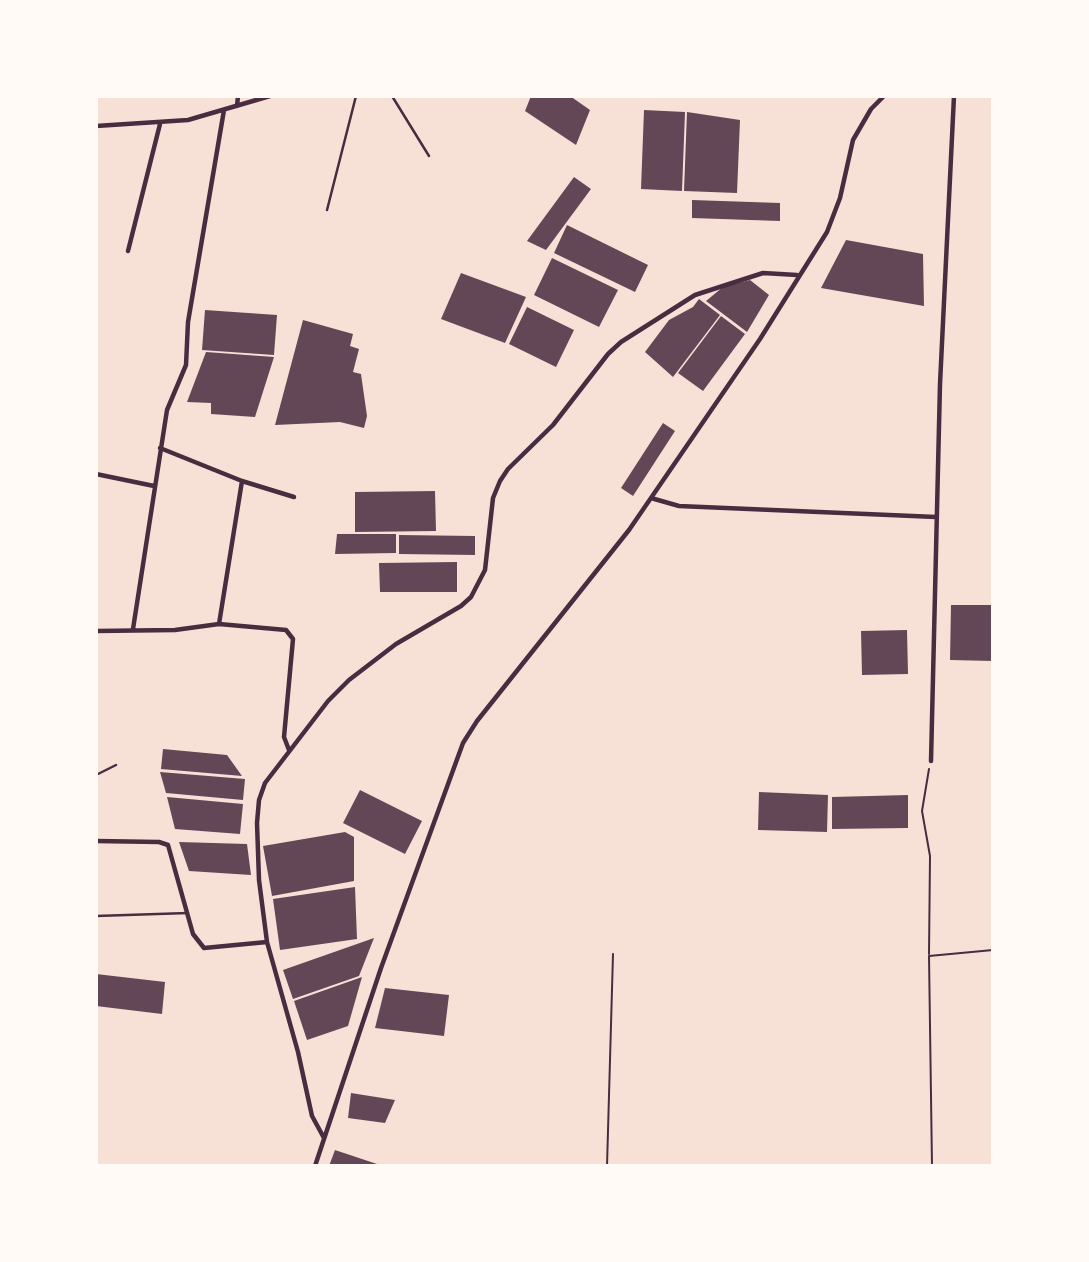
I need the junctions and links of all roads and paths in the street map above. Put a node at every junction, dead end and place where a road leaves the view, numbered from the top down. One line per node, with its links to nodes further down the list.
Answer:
1 (238, 96): 7 (street)
2 (270, 96): 7 (street)
3 (356, 96): 12 (lane)
4 (392, 96): 11 (lane)
5 (884, 96): 14 (street)
6 (954, 96): 21 (street)
7 (237, 106): 8 (street)
8 (224, 110): 9 (street); 15 (street)
9 (160, 124): 10 (street); 13 (street)
10 (96, 126)
11 (429, 156)
12 (327, 210)
13 (128, 251)
14 (797, 275): 20 (street); 25 (street)
15 (160, 448): 17 (street); 18 (street)
16 (96, 474): 18 (street)
17 (242, 481): 19 (street); 22 (street)
18 (154, 486): 23 (street)
19 (294, 497)
20 (651, 498): 21 (street); 36 (street)
21 (936, 517): 26 (street)
22 (219, 624): 23 (street); 25 (street)
23 (133, 629): 24 (street)
24 (96, 631)
25 (289, 750): 32 (street)
26 (931, 761): 35 (path)
27 (116, 765): 28 (lane)
28 (96, 775)
29 (96, 841): 30 (street)
30 (188, 913): 31 (lane); 32 (street)
31 (96, 916)
32 (267, 942): 36 (street)
33 (993, 950): 35 (path)
34 (613, 954): 38 (path)
35 (929, 956): 39 (path)
36 (324, 1138): 37 (street)
37 (316, 1166)
38 (607, 1166)
39 (932, 1166)

